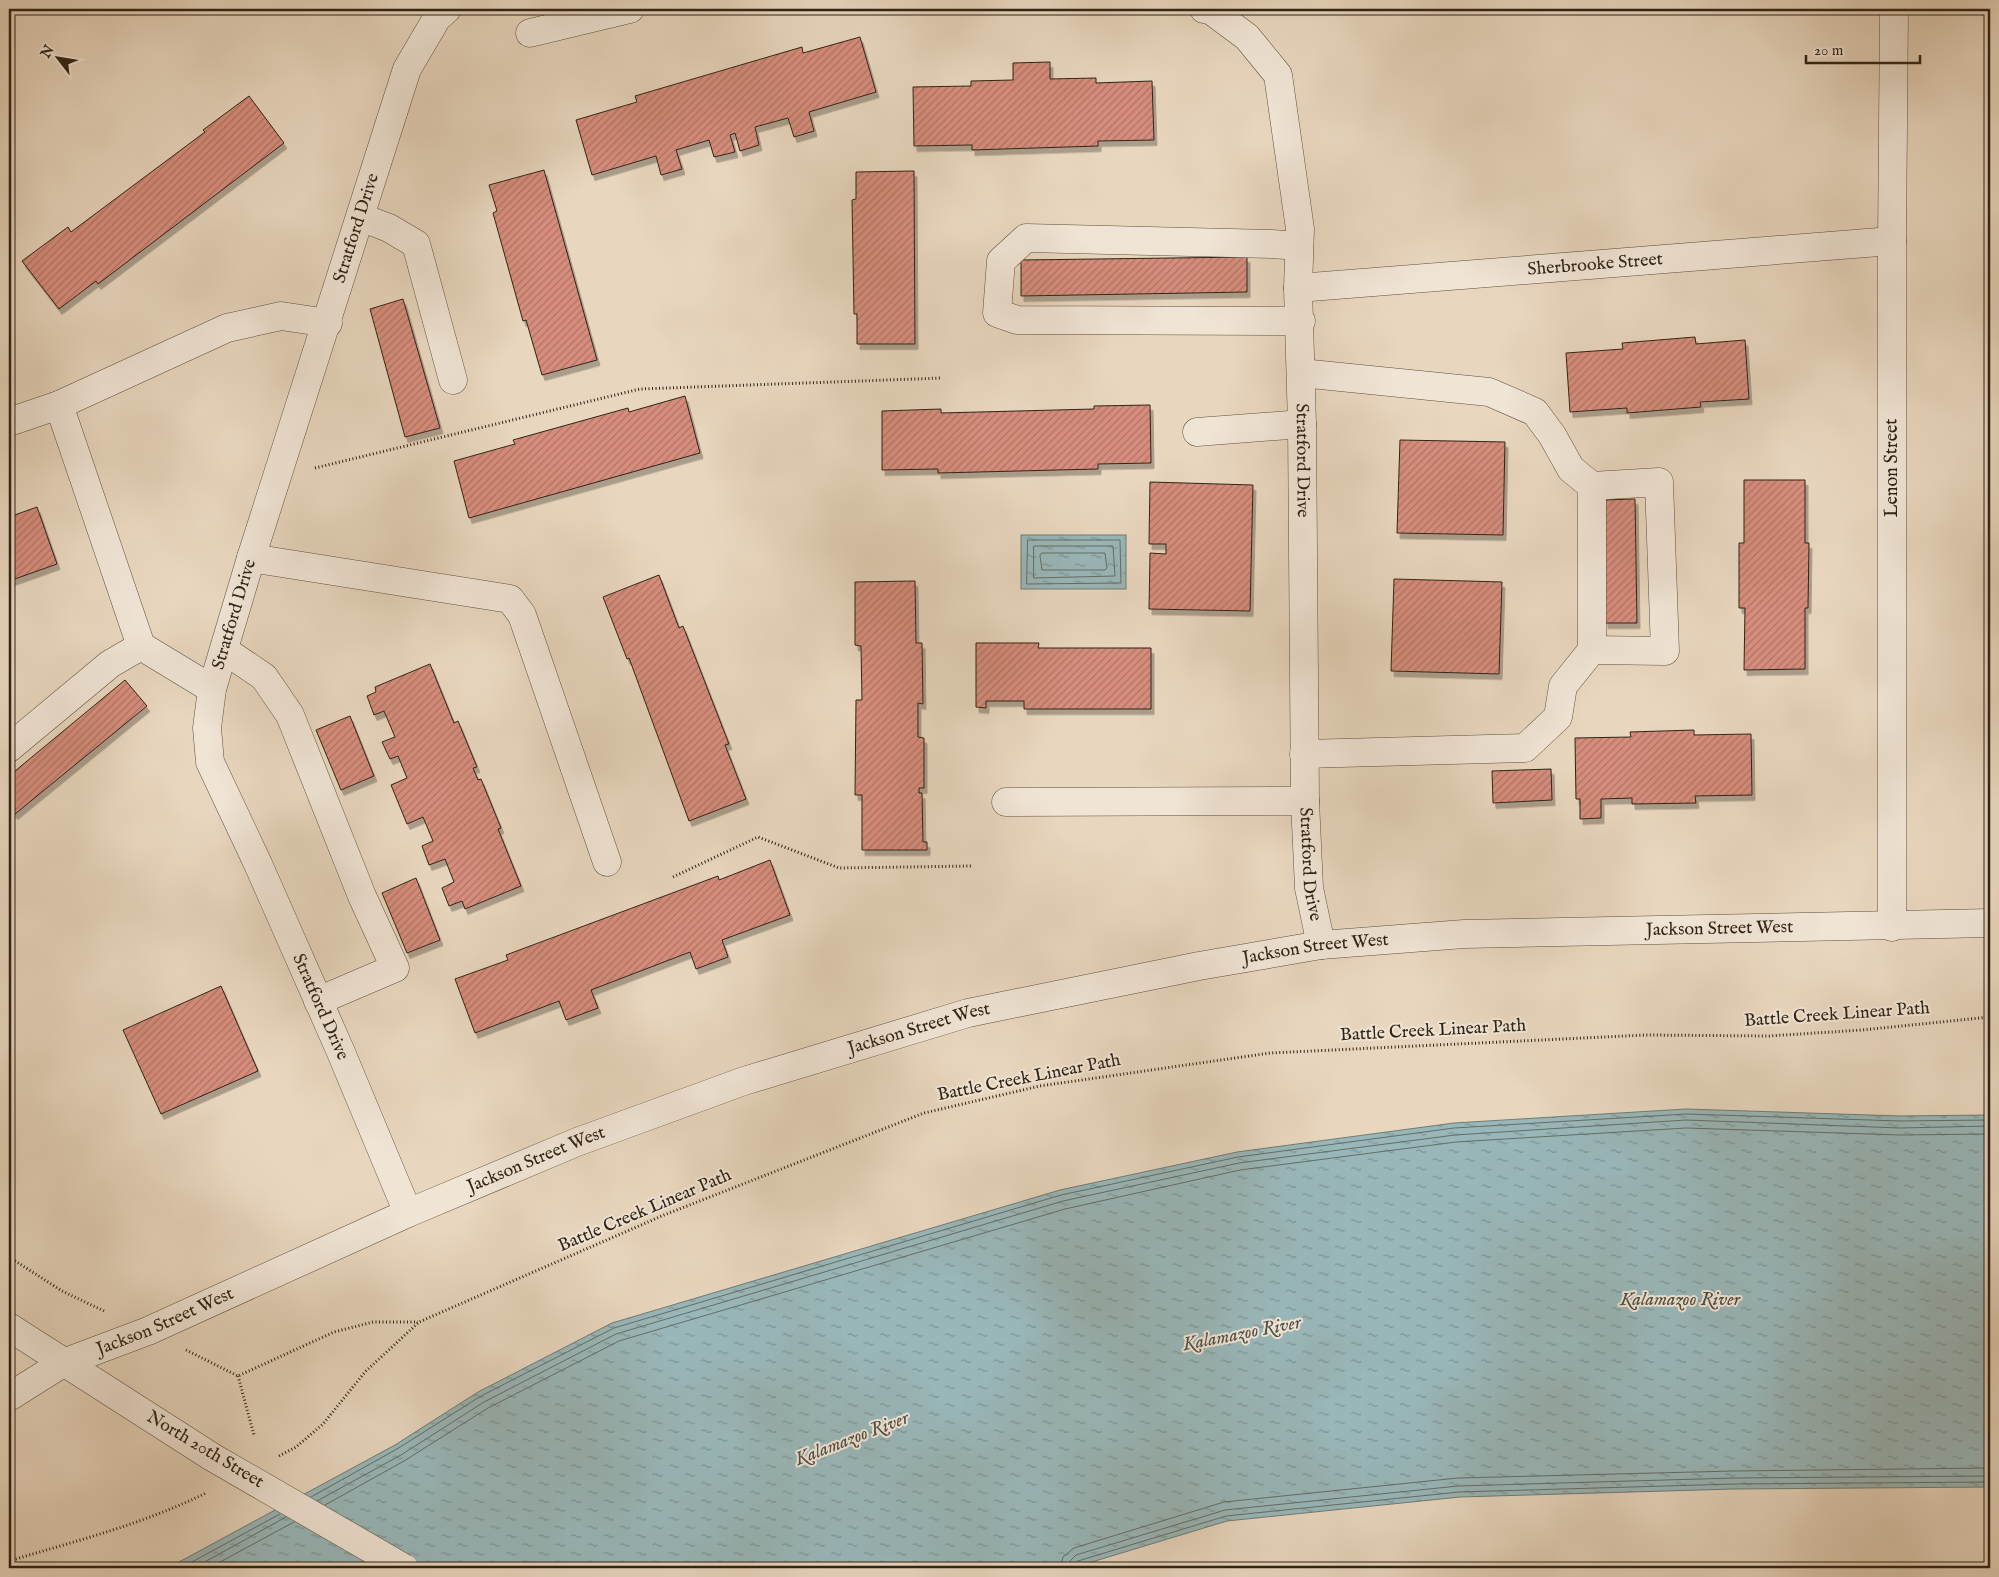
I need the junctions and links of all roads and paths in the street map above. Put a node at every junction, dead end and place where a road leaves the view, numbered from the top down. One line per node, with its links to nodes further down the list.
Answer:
1 (447, 9): 6 (street, Stratford Drive)
2 (630, 9): 5 (street)
3 (1204, 9): 8 (street, Stratford Drive)
4 (1894, 9): 7 (street, Lenon Street)
5 (530, 33)
6 (360, 218): 11 (street, Stratford Drive); 14 (street)
7 (1892, 241): 9 (street, Sherbrooke Street); 34 (street, Lenon Street)
8 (1299, 246): 9 (street, Stratford Drive); 10 (street)
9 (1298, 288): 10 (street, Stratford Drive)
10 (1301, 321): 12 (street, Stratford Drive)
11 (328, 323): 15 (street); 21 (street, Stratford Drive)
12 (1301, 373): 17 (street, Stratford Drive); 20 (street)
13 (942, 378): 19 (path)
14 (453, 380)
15 (59, 405): 16 (street); 22 (street)
16 (9, 422)
17 (1302, 424): 18 (street); 27 (street, Stratford Drive)
18 (1197, 432)
19 (314, 468)
20 (1592, 486): 24 (street); 24 (street)
21 (251, 558): 23 (street, Stratford Drive); 30 (street)
22 (141, 646): 25 (street); 26 (street)
23 (224, 650): 25 (street, Stratford Drive); 36 (street)
24 (1592, 650): 27 (street)
25 (212, 689): 36 (street, Stratford Drive)
26 (9, 748)
27 (1304, 754): 28 (street, Stratford Drive)
28 (1305, 801): 29 (street); 35 (street, Stratford Drive)
29 (1006, 802)
30 (607, 862)
31 (972, 866): 32 (path)
32 (673, 877)
33 (1990, 923): 34 (street, Jackson Street West)
34 (1892, 927): 35 (street, Jackson Street West)
35 (1321, 945): 38 (street, Jackson Street West)
36 (318, 1001): 38 (street, Stratford Drive)
37 (1990, 1017): 44 (path, Battle Creek Linear Path)
38 (408, 1214): 40 (street, Jackson Street West)
39 (9, 1327): 40 (street, North 20th Street)
40 (63, 1363): 42 (street, Jackson Street West); 47 (street, North 20th Street, bridge)
41 (238, 1376): 43 (path)
42 (9, 1396)
43 (254, 1435)
44 (271, 1460)
45 (213, 1489): 46 (path)
46 (9, 1561)
47 (404, 1568)

